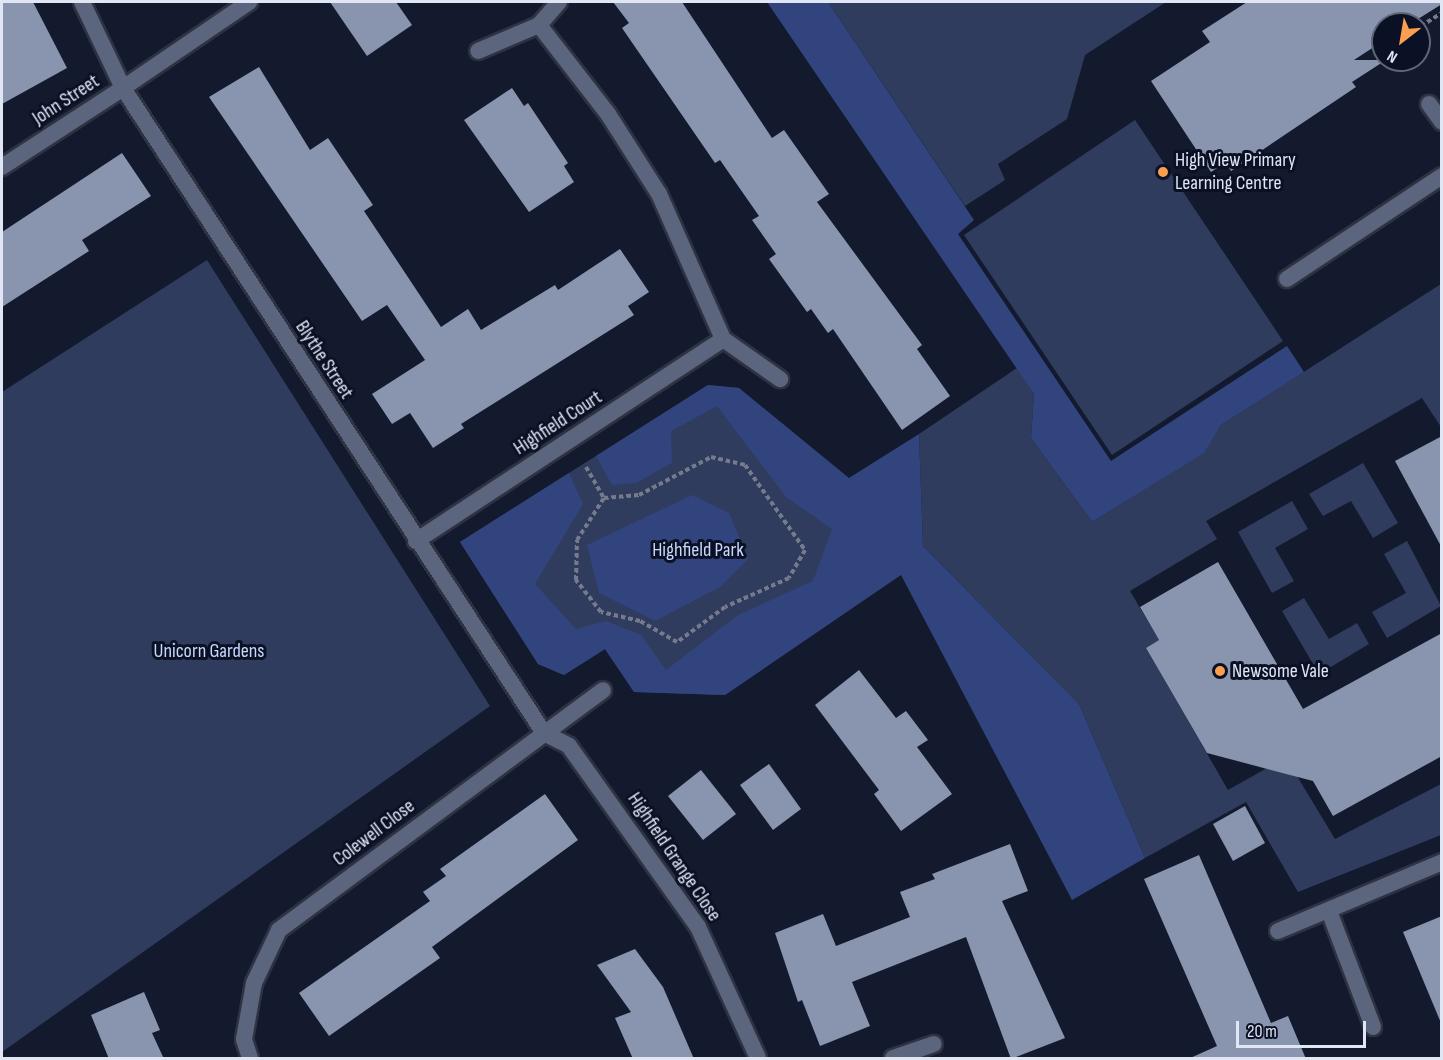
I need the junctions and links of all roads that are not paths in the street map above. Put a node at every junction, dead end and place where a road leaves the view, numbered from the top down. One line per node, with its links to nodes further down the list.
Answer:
1 (82, 2): 6 (street, Blythe Street)
2 (249, 2): 6 (street, John Street)
3 (559, 2): 4 (street)
4 (539, 25): 5 (street); 12 (street)
5 (478, 51)
6 (123, 88): 9 (street, John Street); 14 (street, Blythe Street)
7 (1429, 104): 8 (street)
8 (1442, 122)
9 (2, 167)
10 (1442, 176): 11 (street)
11 (1287, 279)
12 (723, 339): 13 (street); 14 (street, Highfield Court)
13 (780, 378)
14 (416, 542): 16 (street, Blythe Street)
15 (603, 690): 16 (street, Colewell Close)
16 (544, 733): 22 (street, Colewell Close); 23 (street, Highfield Grange Close)
17 (1442, 862): 18 (street)
18 (1329, 911): 19 (street); 20 (street)
19 (1278, 931)
20 (1373, 1027)
21 (934, 1044): 24 (street)
22 (250, 1059)
23 (758, 1059)
24 (893, 1059)

